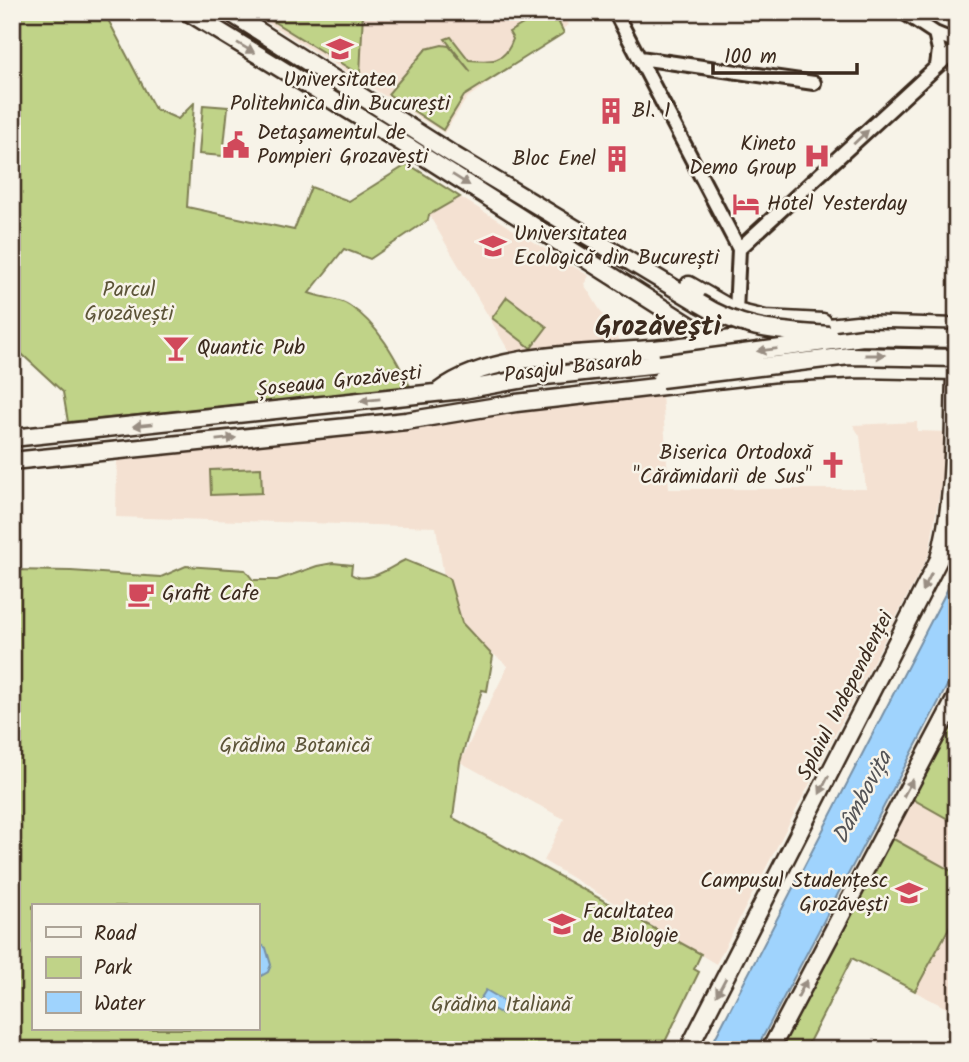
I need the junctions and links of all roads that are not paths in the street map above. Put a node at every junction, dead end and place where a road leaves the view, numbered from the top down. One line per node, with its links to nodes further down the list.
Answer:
1 (188, 12): 14 (main road, one-way to 14)
2 (229, 12): 11 (main road)
3 (615, 12): 8 (street)
4 (903, 12): 5 (street)
5 (935, 33): 6 (street); 9 (street)
6 (957, 42)
7 (957, 48): 9 (street)
8 (640, 58): 10 (street); 12 (street)
9 (937, 66): 12 (street, one-way to 9)
10 (814, 83)
11 (513, 191): 13 (main road); 16 (main road, bridge)
12 (739, 249): 13 (street)
13 (736, 312): 16 (main road)
14 (678, 316): 18 (main road); 19 (main road)
15 (957, 327): 16 (main road, Șoseaua Grozăvești)
16 (860, 331): 17 (main road, Pasajul Basarab, bridge); 18 (main road, Șoseaua Grozăvești); 23 (main road, Pasajul Basarab, one-way to 23, bridge)
17 (957, 339): 20 (main road, Splaiul Independenței)
18 (715, 340): 19 (main road, Șoseaua Grozăvești); 21 (main road)
19 (668, 347): 22 (main road, Șoseaua Grozăvești)
20 (956, 366): 21 (main road); 23 (main road, Pasajul Basarab, one-way to 20, bridge); 28 (main road, Splaiul Independenței, one-way to 28)
21 (777, 373): 24 (main road)
22 (438, 392): 23 (main road, Pasajul Basarab); 25 (main road, Șoseaua Grozăvești, one-way to 25)
23 (464, 398): 24 (main road, Pasajul Basarab)
24 (406, 421): 26 (main road, one-way to 24)
25 (12, 438)
26 (12, 461)
27 (957, 696): 29 (main road, one-way to 27)
28 (688, 1050)
29 (770, 1050)

